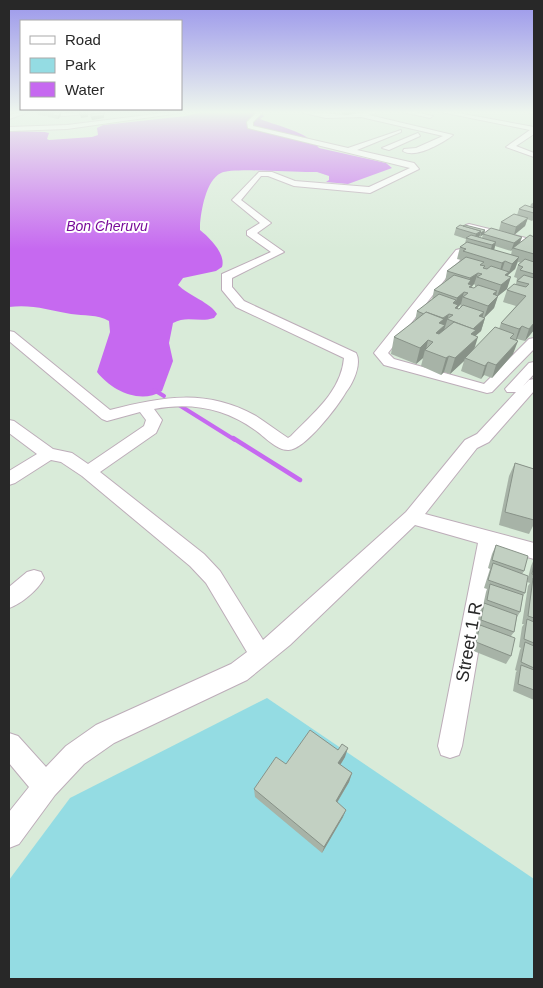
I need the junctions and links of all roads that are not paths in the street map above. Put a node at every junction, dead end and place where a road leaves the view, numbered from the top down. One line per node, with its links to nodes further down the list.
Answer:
1 (381, 157): 10 (street)
2 (470, 227): 3 (street)
3 (534, 243)
4 (487, 258): 6 (street)
5 (9, 336): 10 (street)
6 (529, 349): 7 (street)
7 (534, 361)
8 (534, 366): 11 (street)
9 (531, 389): 11 (street)
10 (144, 407): 14 (street)
11 (499, 411): 16 (street)
12 (9, 425): 13 (street)
13 (48, 454): 14 (street); 15 (street)
14 (88, 472): 21 (street)
15 (9, 479)
16 (412, 517): 17 (street); 21 (street)
17 (488, 537): 18 (street); 23 (street, Street 1 R)
18 (534, 551)
19 (34, 578): 20 (street)
20 (9, 599)
21 (261, 656): 24 (street)
22 (9, 745): 24 (street)
23 (450, 746)
24 (46, 786): 25 (street)
25 (9, 834)

